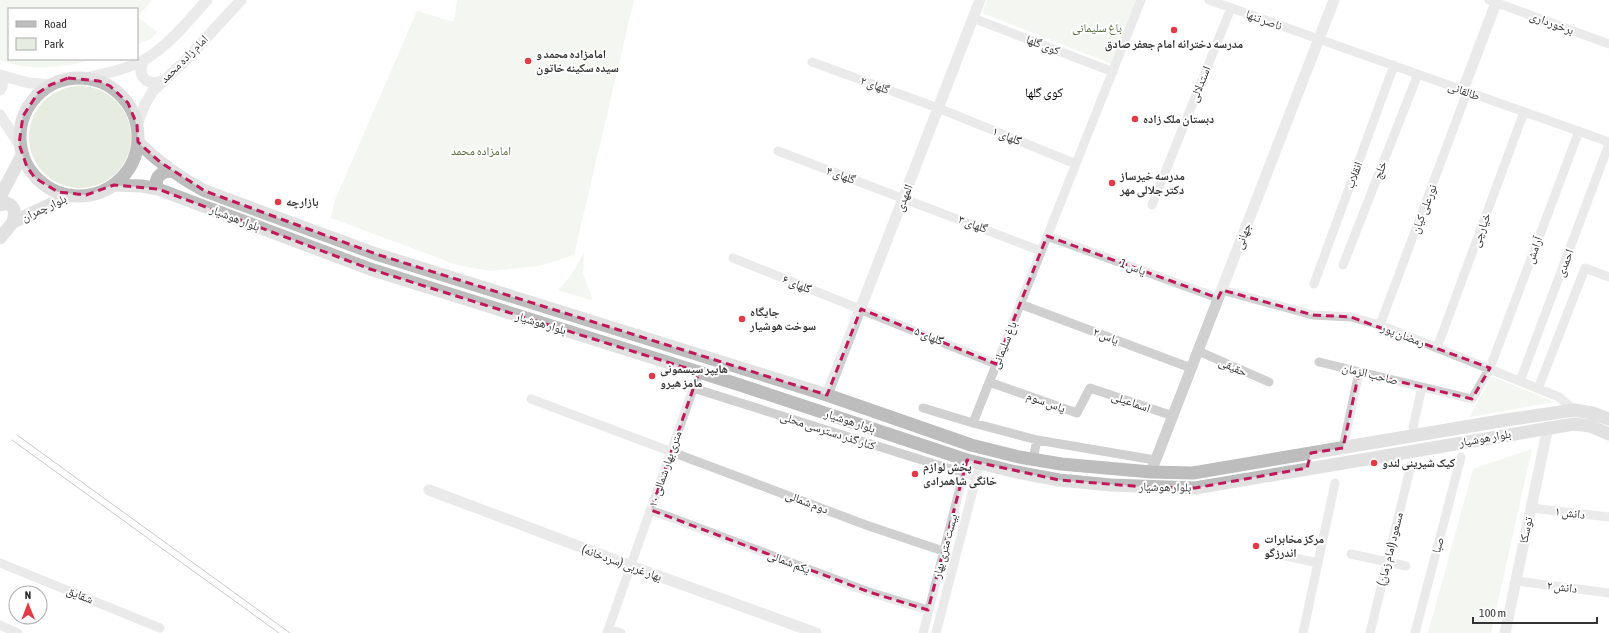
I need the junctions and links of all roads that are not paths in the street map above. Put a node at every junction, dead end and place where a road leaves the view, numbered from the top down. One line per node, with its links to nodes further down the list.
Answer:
1 (207, 0): 12 (street, امام زاده محمد)
2 (241, 0): 19 (street, امام زاده محمد)
3 (980, 0): 9 (street, المهدی)
4 (1142, 0): 15 (street, باغ سلیمانی)
5 (1209, 0): 8 (street, ناصر تنها)
6 (1334, 0): 10 (street, جهانی)
7 (1494, 1): 11 (street, برخورداری); 22 (street)
8 (1231, 8): 10 (street, ناصر تنها); 40 (street, استدلالی)
9 (973, 18): 15 (street, کوی گلها); 23 (street, المهدی)
10 (1319, 39): 14 (street, طالقانی); 49 (street, جهانی)
11 (1609, 44)
12 (144, 60): 18 (street, امام زاده محمد); 19 (street)
13 (812, 62): 23 (street, گلهای ۲)
14 (1394, 65): 16 (street, طالقانی); 48 (street, انقلاب)
15 (1113, 72): 32 (street, باغ سلیمانی)
16 (1418, 74): 22 (street, طالقانی); 46 (street, خلج)
17 (0, 75): 20 (street); 21 (street)
18 (87, 78): 20 (main road); 26 (main road)
19 (162, 81): 26 (street, امام زاده محمد)
20 (50, 85): 30 (main road)
21 (0, 90)
22 (1465, 91): 24 (street, طالقانی); 52 (street, نورعلی کیان)
23 (938, 108): 32 (street, گلهای ۱); 38 (street, المهدی)
24 (1524, 112): 27 (street, طالقانی); 53 (street, خیارچی)
25 (0, 115): 30 (street)
26 (137, 125): 28 (main road)
27 (1578, 131): 29 (street, طالقانی); 58 (street, آرامش)
28 (138, 142): 33 (main road, بلوار هوشیار); 34 (main road)
29 (1609, 143): 61 (street, احمدی)
30 (21, 149): 36 (main road); 37 (main road)
31 (778, 151): 38 (street, گلهای ۴)
32 (1076, 164): 42 (street, باغ سلیمانی)
33 (174, 172): 35 (main road); 68 (main road, بلوار هوشیار)
34 (114, 184): 35 (main road, بلوار هوشیار); 36 (main road)
35 (158, 189): 59 (main road, بلوار هوشیار)
36 (71, 196): 41 (main road, بلوار چمران)
37 (0, 197)
38 (904, 198): 44 (street, گلهای ۳); 51 (street, المهدی)
39 (0, 205): 41 (main road)
40 (1152, 205)
41 (13, 222): 43 (main road, بلوار چمران)
42 (1047, 236): 44 (street, باغ سلیمانی); 49 (street, یاس 1)
43 (0, 238)
44 (1041, 251): 50 (street, باغ سلیمانی)
45 (733, 258): 51 (street, گلهای ۶)
46 (1343, 266)
47 (1609, 277): 67 (street)
48 (1314, 284)
49 (1220, 294): 52 (street, رمضان پور); 54 (street, جهانی)
50 (1020, 304): 56 (street, باغ سلیمانی); 57 (street, یاس ۲)
51 (861, 309): 56 (street, گلهای ۵); 68 (street, المهدی)
52 (1380, 325): 53 (street, رمضان پور)
53 (1437, 348): 58 (street, رمضان پور)
54 (1198, 351): 57 (street, جهانی); 63 (street, حقیقی)
55 (1319, 362): 60 (street, صاحب الزمان)
56 (996, 364): 62 (street, باغ سلیمانی)
57 (1191, 368): 72 (street, جهانی)
58 (1490, 368): 61 (street, رمضان پور); 64 (street, صاحب الزمان)
59 (699, 372): 65 (street, ۱۰ متری بهار شمالی); 84 (main road, بلوار هوشیار)
60 (1359, 372): 64 (street, صاحب الزمان); 79 (street)
61 (1520, 381): 67 (street, رمضان پور)
62 (989, 382): 66 (street, یاس سوم); 74 (street, باغ سلیمانی)
63 (1269, 382)
64 (1422, 387): 75 (street)
65 (693, 388): 80 (street, ۱۰ متری بهار شمالی); 89 (street, کنار گذر دسترسی محلی)
66 (1090, 388): 72 (street, اسماعیلی)
67 (1538, 389): 71 (street, رمضان پور)
68 (828, 395): 83 (main road, بلوار هوشیار)
69 (531, 399): 80 (street, دوم شمالی)
70 (923, 408): 74 (street)
71 (1574, 410): 73 (main road, بلوار هوشیار); 79 (main road, بلوار هوشیار)
72 (1173, 416): 87 (street, جهانی)
73 (1609, 419)
74 (973, 423): 78 (street)
75 (1413, 427)
76 (1548, 428): 77 (main road, بلوار هوشیار); 85 (main road, بلوار هوشیار); 93 (street, توسکا)
77 (1609, 434)
78 (1037, 440): 83 (street); 87 (street)
79 (1339, 449): 81 (main road, بلوار هوشیار); 85 (main road)
80 (671, 451): 94 (street, ۱۰ متری بهار شمالی); 96 (street, دوم شمالی)
81 (1306, 454): 87 (main road, بلوار هوشیار); 88 (main road)
82 (1461, 457): 117 (street, صبا)
83 (1033, 459): 87 (main road, بلوار هوشیار)
84 (974, 462): 88 (main road, بلوار هوشیار); 89 (street, بیست متری بهار); 90 (street, بیست متری بهار)
85 (1337, 463): 88 (main road, بلوار هوشیار)
86 (1411, 465): 101 (street, مسعود (امام زمان))
87 (1153, 466)
88 (1307, 468)
89 (964, 474): 90 (street, کنار گذر دسترسی محلی); 96 (street, بیست متری بهار)
90 (976, 477): 114 (street, بیست متری بهار)
91 (1336, 483): 100 (street)
92 (429, 490): 102 (street, بهار غربی (سردخانه))
93 (1531, 508): 95 (street, دانش ۱); 104 (street, توسکا)
94 (651, 510): 102 (street, ۱۰ متری بهار شمالی); 106 (street, یکم شمالی)
95 (1609, 517)
96 (944, 551): 106 (street, بیست متری بهار)
97 (1277, 554): 100 (street)
98 (1351, 554): 101 (street)
99 (0, 563): 108 (street, شقایق)
100 (1318, 563): 115 (street)
101 (1387, 563): 103 (street); 116 (street, مسعود (امام زمان))
102 (631, 566): 109 (street, ۱۰ متری بهار شمالی); 112 (street, بهار غربی (سردخانه))
103 (1406, 566)
104 (1516, 581): 105 (street, دانش ۲); 118 (street, توسکا)
105 (1609, 593)
106 (928, 610): 113 (street, بیست متری بهار)
107 (0, 626): 110 (street)
108 (160, 628)
109 (608, 631): 111 (street)
110 (18, 633)
111 (622, 633)
112 (816, 633)
113 (923, 633)
114 (936, 633)
115 (1303, 633)
116 (1370, 633)
117 (1415, 633)
118 (1505, 633)

